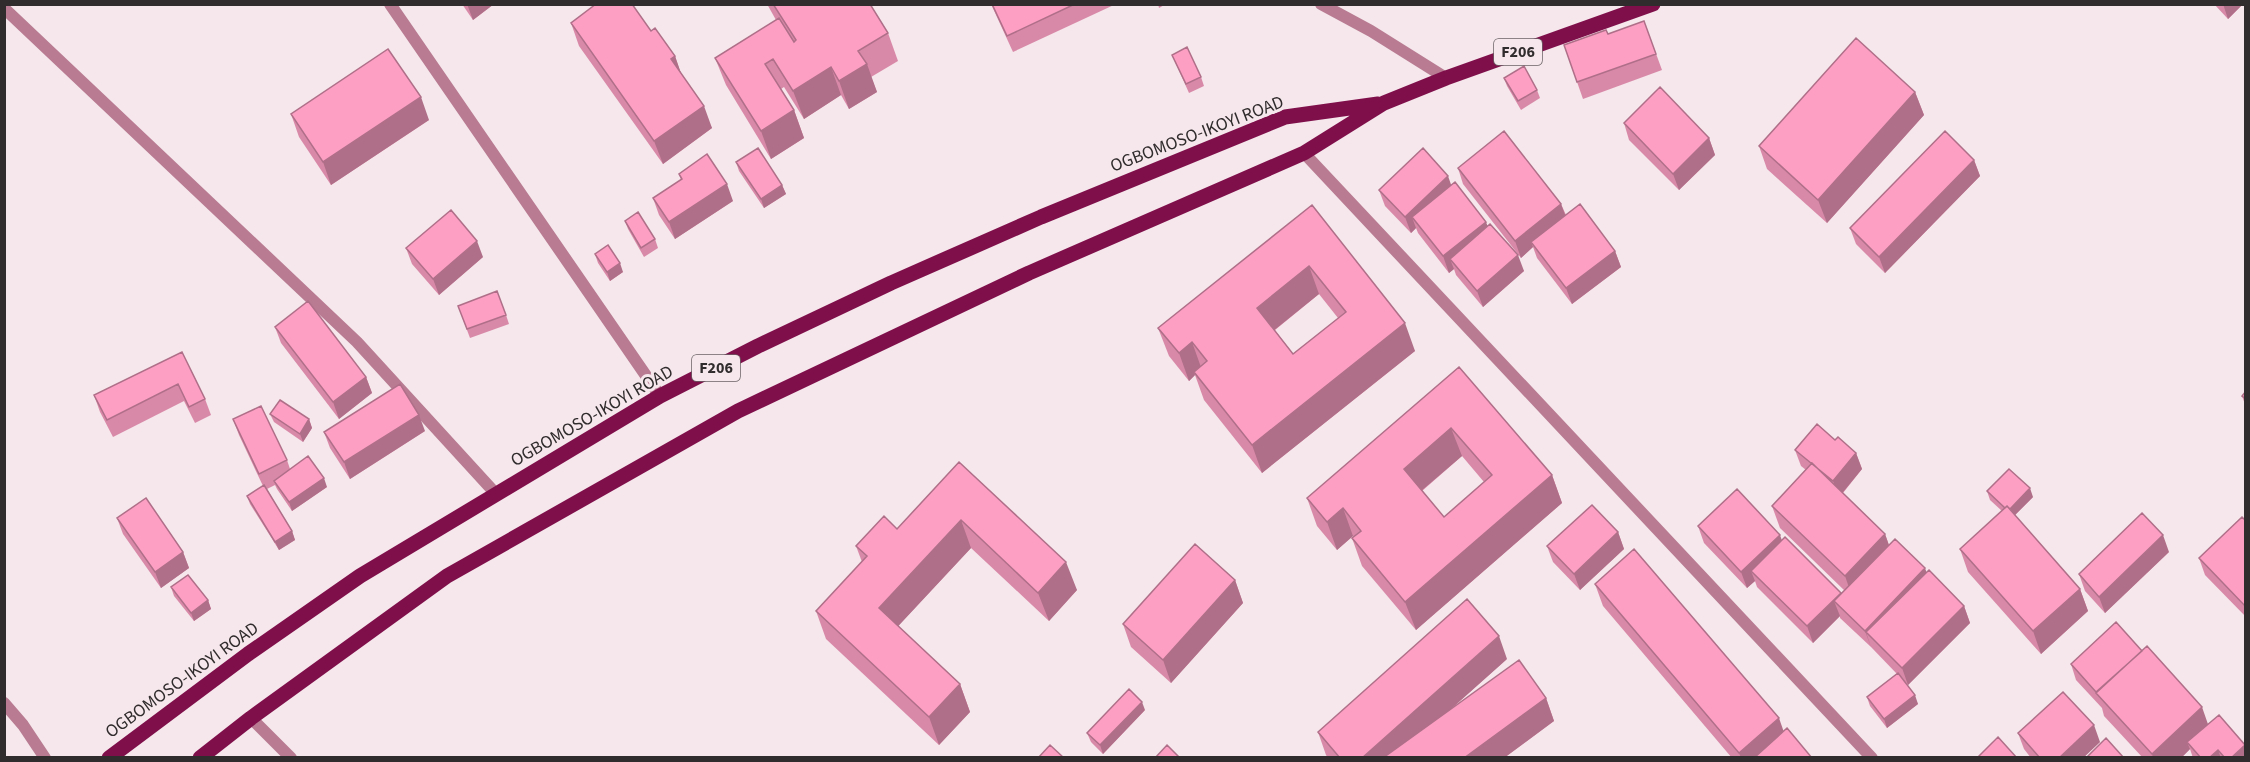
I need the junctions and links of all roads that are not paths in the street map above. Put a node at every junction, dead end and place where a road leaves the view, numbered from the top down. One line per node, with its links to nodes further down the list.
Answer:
1 (390, 4): 8 (street)
2 (1321, 4): 5 (street)
3 (1653, 4): 5 (main road, F206)
4 (4, 8): 9 (street)
5 (1446, 78): 6 (main road, F206)
6 (1384, 103): 7 (main road, F206); 8 (main road, OGBOMOSO-IKOYI ROAD / F206)
7 (1304, 153): 11 (main road, F206); 16 (street)
8 (660, 396): 9 (main road, OGBOMOSO-IKOYI ROAD / F206)
9 (496, 494): 13 (main road, OGBOMOSO-IKOYI ROAD / F206)
10 (4, 703): 12 (street)
11 (251, 718): 14 (main road, F206); 15 (street)
12 (45, 758)
13 (109, 758)
14 (200, 758)
15 (291, 758)
16 (1872, 758)

